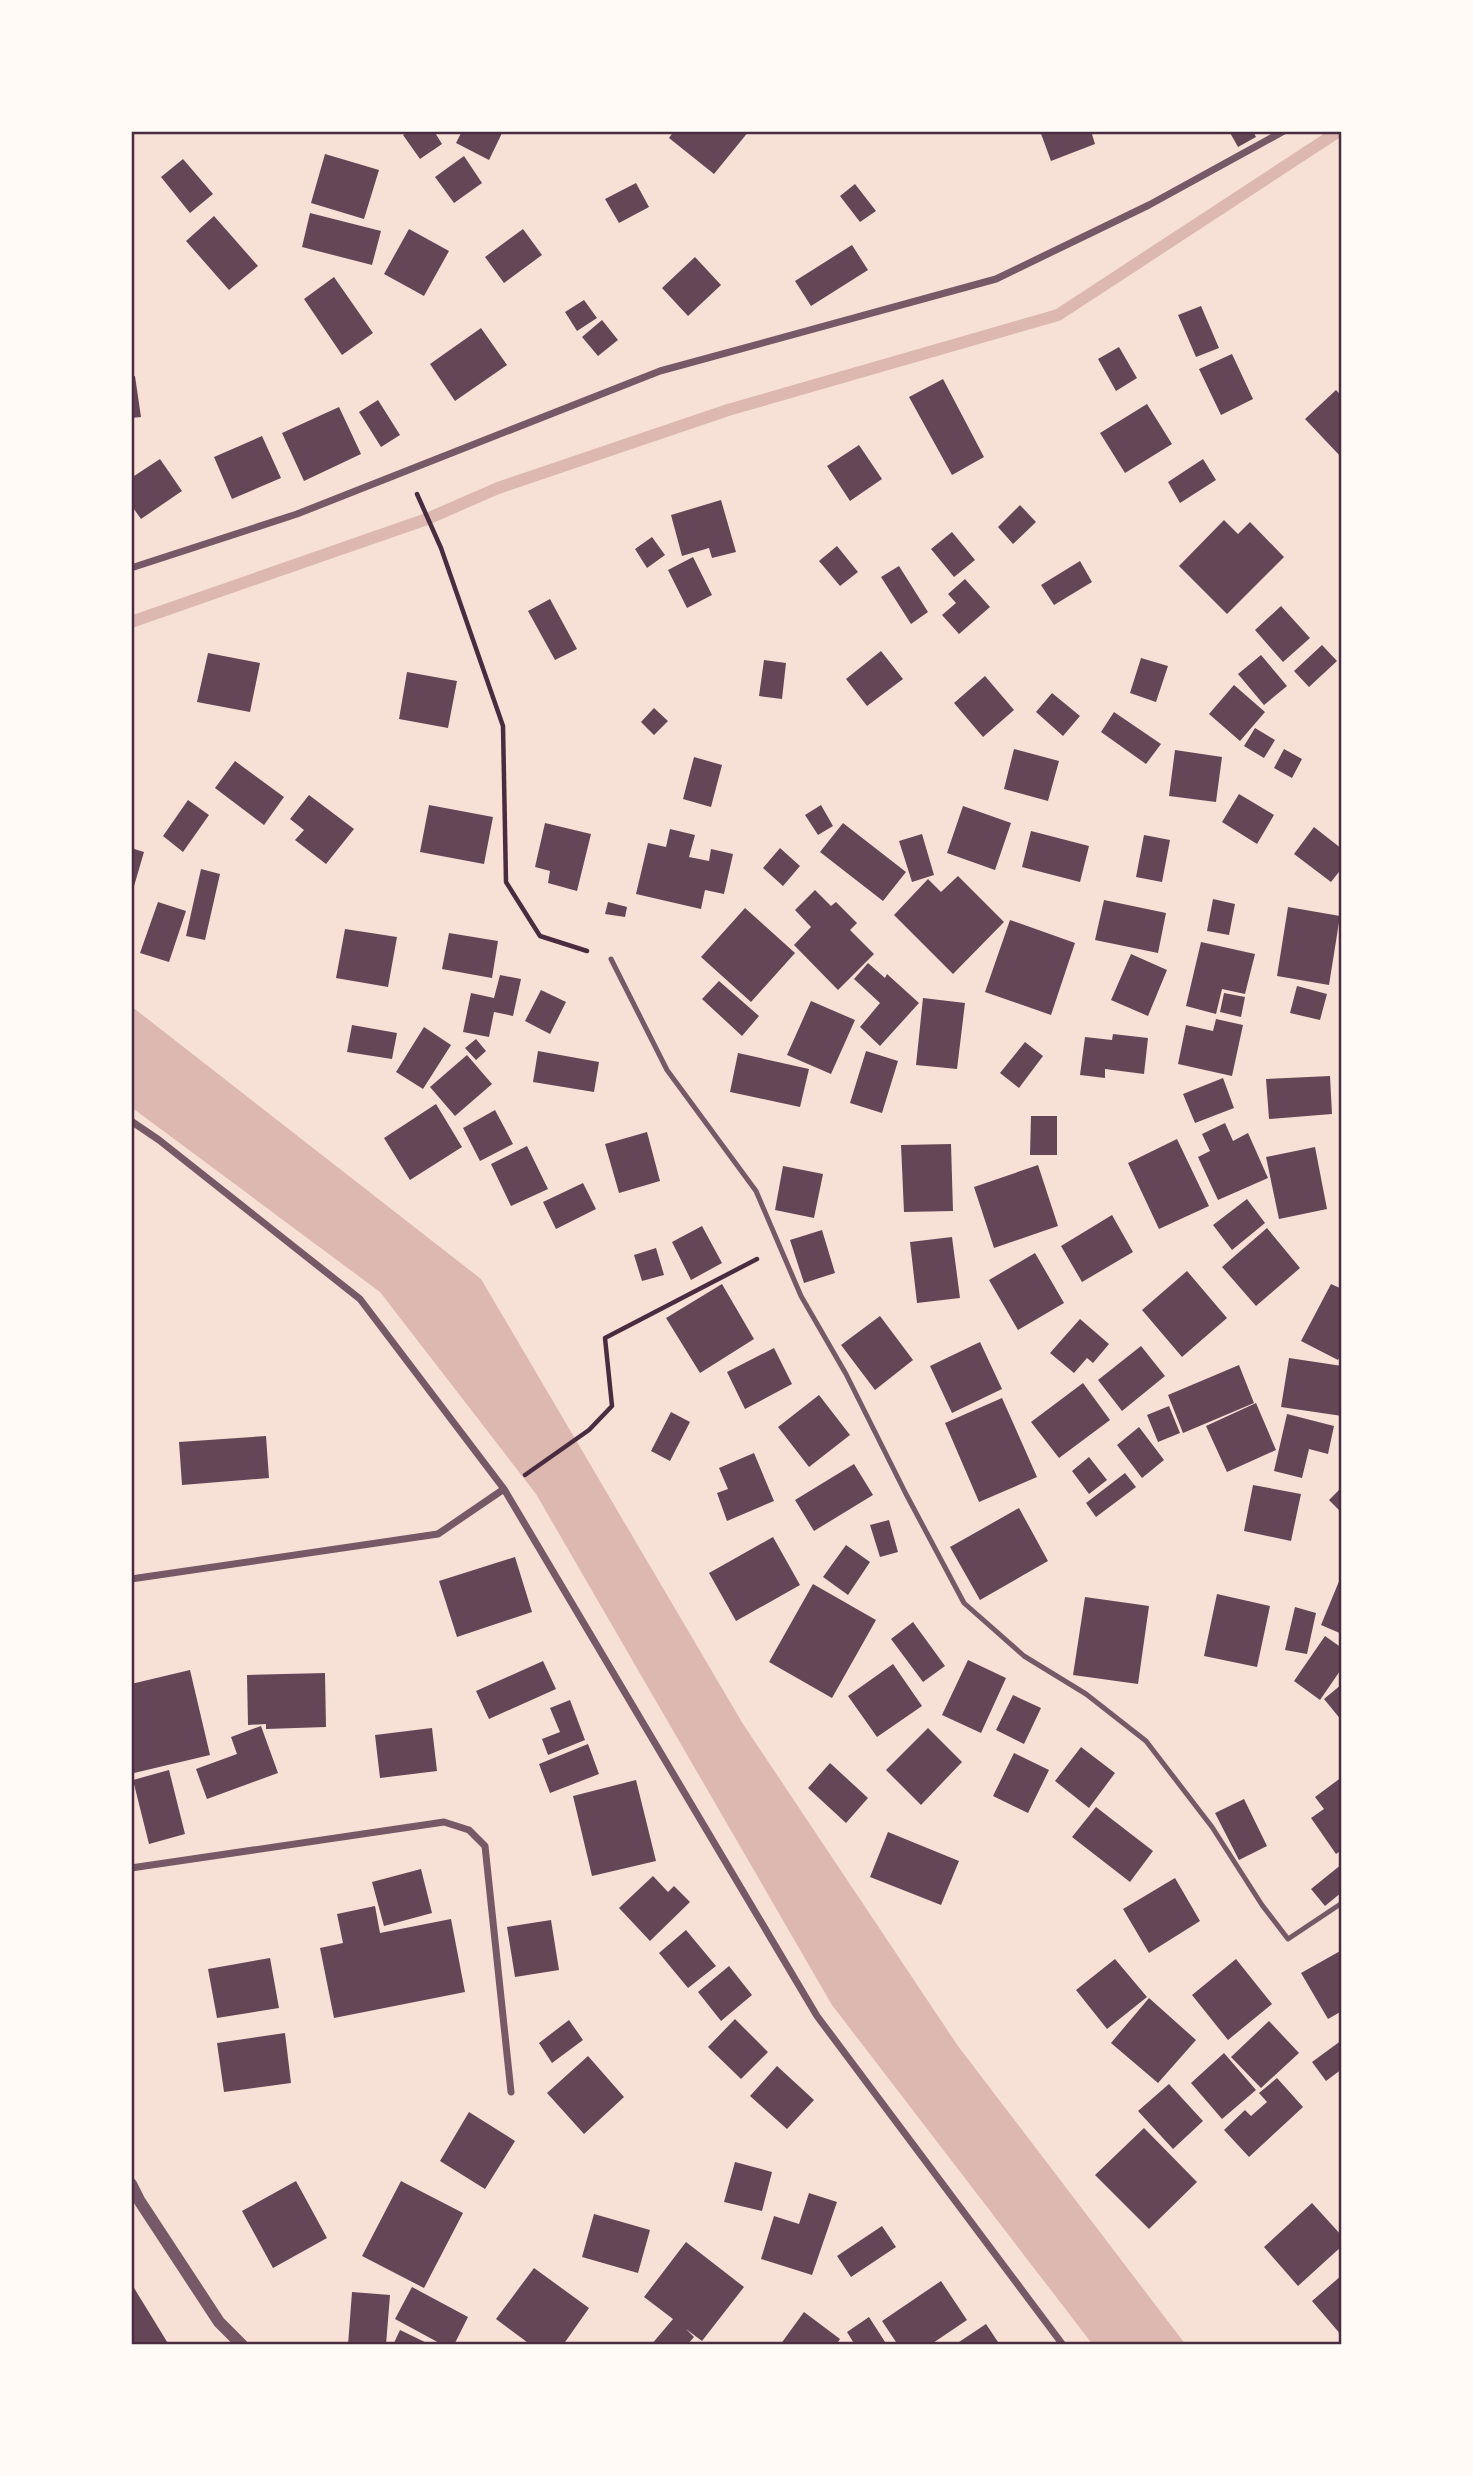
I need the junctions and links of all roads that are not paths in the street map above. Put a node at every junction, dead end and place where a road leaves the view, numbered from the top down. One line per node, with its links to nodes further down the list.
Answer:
1 (1284, 131): 2 (street)
2 (131, 568)
3 (611, 959): 8 (lane)
4 (131, 1121): 5 (street)
5 (504, 1489): 6 (street); 12 (street)
6 (131, 1579)
7 (131, 1868): 9 (street)
8 (1342, 1903)
9 (511, 2092)
10 (131, 2183): 11 (street)
11 (242, 2345)
12 (1063, 2345)

